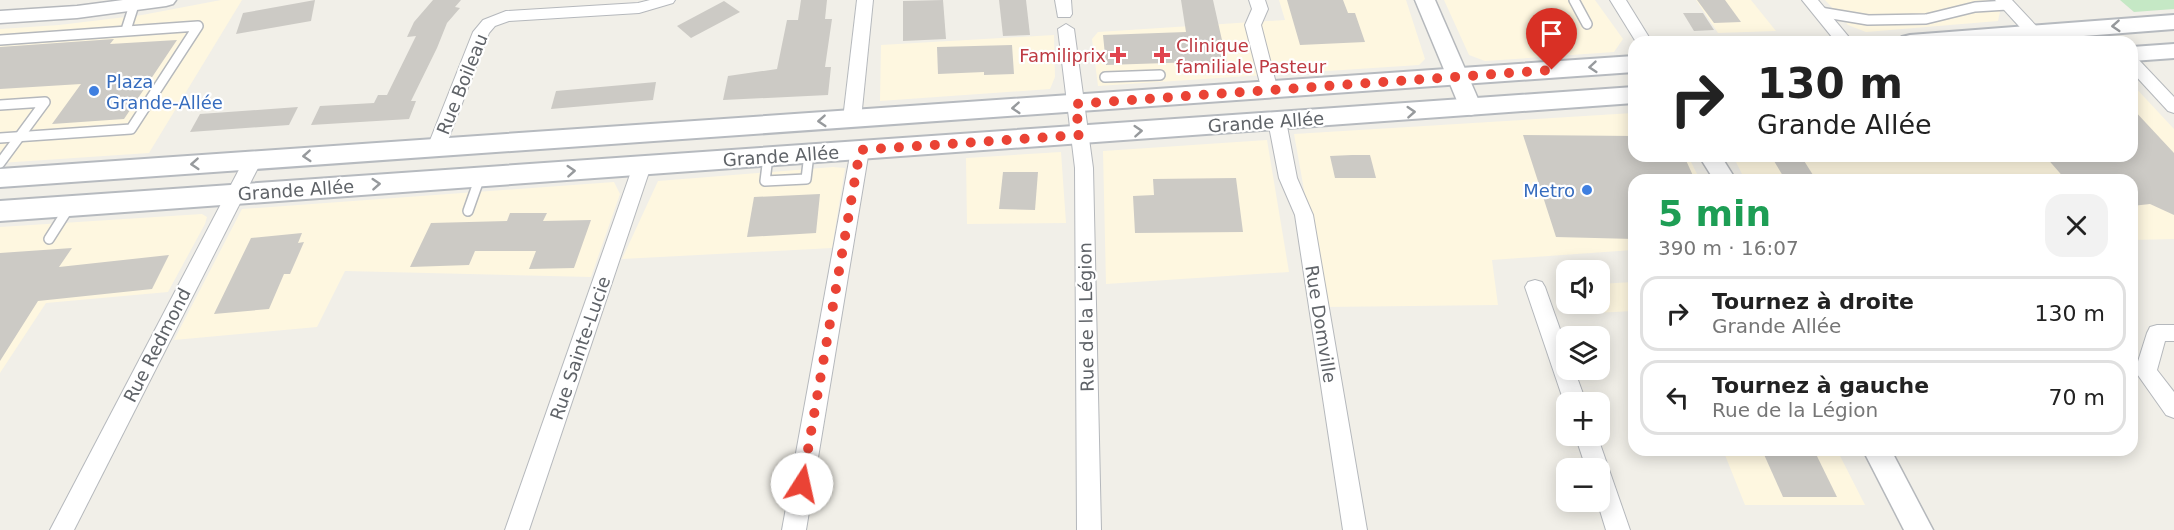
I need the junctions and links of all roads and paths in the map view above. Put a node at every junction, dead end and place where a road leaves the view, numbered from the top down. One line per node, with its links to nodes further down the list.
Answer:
1 (166, 0): 9 (street)
2 (667, 0): 40 (street, Rue Boileau)
3 (865, 0): 35 (street)
4 (1257, 0): 29 (street)
5 (1425, 0): 27 (street)
6 (1574, 0): 14 (lane)
7 (1618, 0): 17 (street)
8 (2005, 2): 10 (lane); 16 (street)
9 (134, 5): 12 (street); 15 (lane)
10 (1815, 6): 18 (street)
11 (1064, 14): 31 (street, Rue de la Légion)
12 (0, 17)
13 (2174, 22): 16 (main road, one-way to 16)
14 (1587, 24)
15 (126, 30): 20 (lane); 38 (lane)
16 (2034, 33): 19 (main road)
17 (1640, 36)
18 (1840, 36)
19 (1993, 36)
20 (0, 40)
21 (2174, 51): 22 (main road)
22 (2138, 54)
23 (1628, 64): 27 (main road, Grande Allée, one-way to 27)
24 (2138, 69): 33 (street)
25 (1160, 75): 28 (lane)
26 (1105, 77): 28 (lane)
27 (1457, 78): 29 (main road, Grande Allée); 34 (street)
28 (1139, 88): 29 (main road, Grande Allée); 31 (main road, Grande Allée)
29 (1270, 91)
30 (1628, 95): 34 (main road, Grande Allée)
31 (1075, 104): 35 (main road, Grande Allée, one-way to 35); 37 (street, Rue de la Légion)
32 (0, 105): 38 (lane)
33 (2174, 106)
34 (1471, 108): 36 (main road, Grande Allée, one-way to 34)
35 (852, 119): 40 (main road, Grande Allée, one-way to 40)
36 (1277, 121): 37 (main road, Grande Allée, one-way to 36); 62 (street, Rue Domville)
37 (1080, 135): 41 (main road, Grande Allée); 61 (street, Rue de la Légion)
38 (19, 137): 39 (lane); 43 (lane)
39 (0, 138)
40 (436, 148): 42 (main road, Grande Allée, one-way to 42)
41 (860, 150): 44 (main road, Grande Allée); 60 (street)
42 (253, 160): 45 (main road, Grande Allée, one-way to 45); 47 (street, Rue Redmond)
43 (0, 163)
44 (642, 165): 46 (main road, Grande Allée, one-way to 44); 59 (street, Rue Sainte-Lucie)
45 (0, 177)
46 (480, 177): 47 (main road, Grande Allée, one-way to 46); 50 (lane)
47 (234, 194): 48 (main road, Grande Allée); 58 (street, Rue Redmond)
48 (70, 206): 49 (main road, Grande Allée); 51 (lane)
49 (0, 211)
50 (468, 211)
51 (49, 239)
52 (1535, 287): 54 (street)
53 (2174, 333): 55 (street)
54 (1572, 392)
55 (2174, 409)
56 (1880, 456): 64 (street)
57 (1610, 506): 63 (street)
58 (62, 530)
59 (517, 530)
60 (794, 530)
61 (1089, 530)
62 (1355, 530)
63 (1618, 530)
64 (1919, 530)

